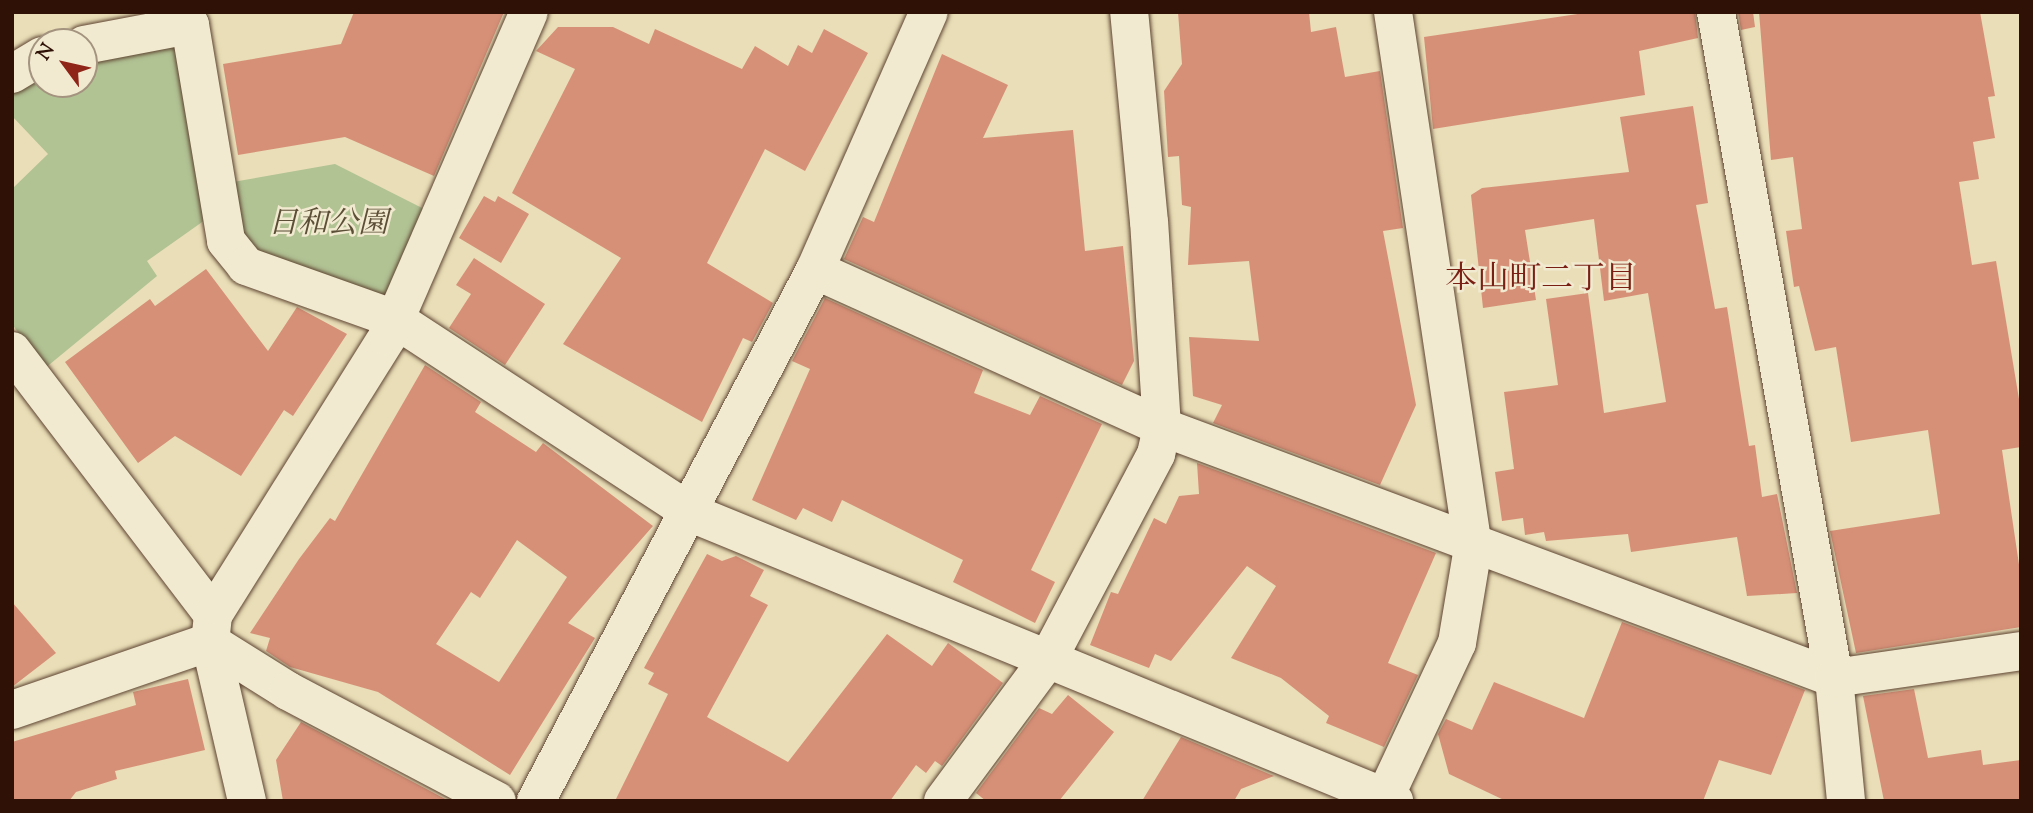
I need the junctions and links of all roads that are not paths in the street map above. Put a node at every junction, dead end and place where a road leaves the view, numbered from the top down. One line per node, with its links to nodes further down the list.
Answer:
1 (529, 12): 10 (street)
2 (929, 12): 9 (street)
3 (1129, 12): 12 (street)
4 (1393, 12): 14 (street)
5 (1716, 12): 18 (street)
6 (98, 42): 10 (street)
7 (28, 64): 8 (street)
8 (12, 74)
9 (815, 270): 12 (street); 13 (street)
10 (395, 319): 13 (street); 15 (street)
11 (12, 351): 15 (street)
12 (1162, 427): 14 (street); 17 (street)
13 (691, 513): 17 (street); 23 (street)
14 (1473, 547): 18 (street); 20 (street)
15 (212, 629): 19 (street); 21 (street); 22 (street)
16 (2021, 651): 18 (street)
17 (1048, 659): 20 (street); 24 (street)
18 (1834, 678): 25 (street)
19 (12, 710)
20 (1387, 800)
21 (247, 801)
22 (497, 801)
23 (536, 801)
24 (943, 801)
25 (1846, 801)

